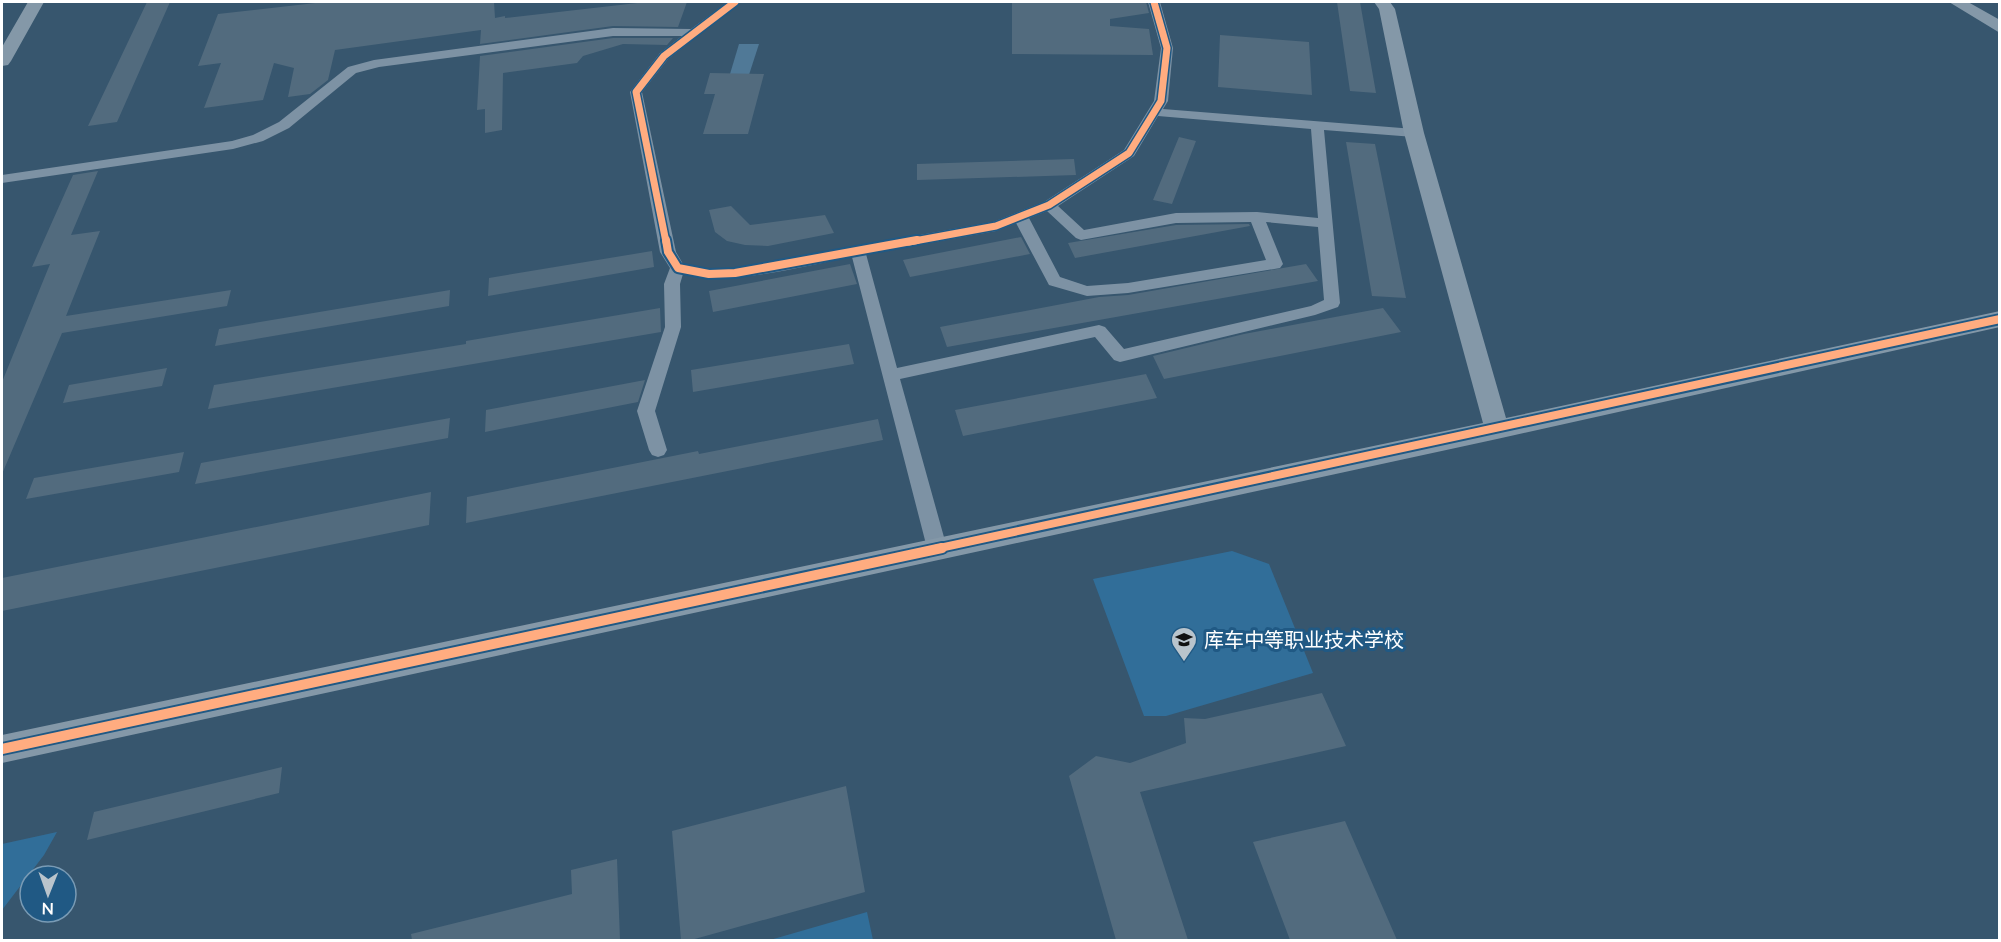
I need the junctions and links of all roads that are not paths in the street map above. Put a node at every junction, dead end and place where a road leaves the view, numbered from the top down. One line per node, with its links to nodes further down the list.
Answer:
1 (36, 2): 10 (street)
2 (735, 2): 9 (street)
3 (1154, 2): 11 (street)
4 (1382, 2): 13 (street)
5 (1957, 2): 8 (street)
6 (1980, 2): 7 (street)
7 (2000, 14)
8 (2000, 28)
9 (693, 33): 14 (street); 20 (street)
10 (2, 61)
11 (1154, 112): 12 (street); 15 (street)
12 (1317, 125): 13 (street); 18 (street)
13 (1414, 133): 23 (street)
14 (2, 179)
15 (1049, 205): 16 (street); 17 (street)
16 (1020, 216): 17 (street); 19 (street)
17 (1257, 217): 18 (street)
18 (1324, 223): 22 (street)
19 (858, 251): 20 (street); 22 (street)
20 (678, 268): 24 (street)
21 (2000, 320): 23 (street)
22 (891, 375): 25 (street)
23 (1497, 430): 25 (street)
24 (658, 450)
25 (937, 548): 26 (street)
26 (2, 749)

